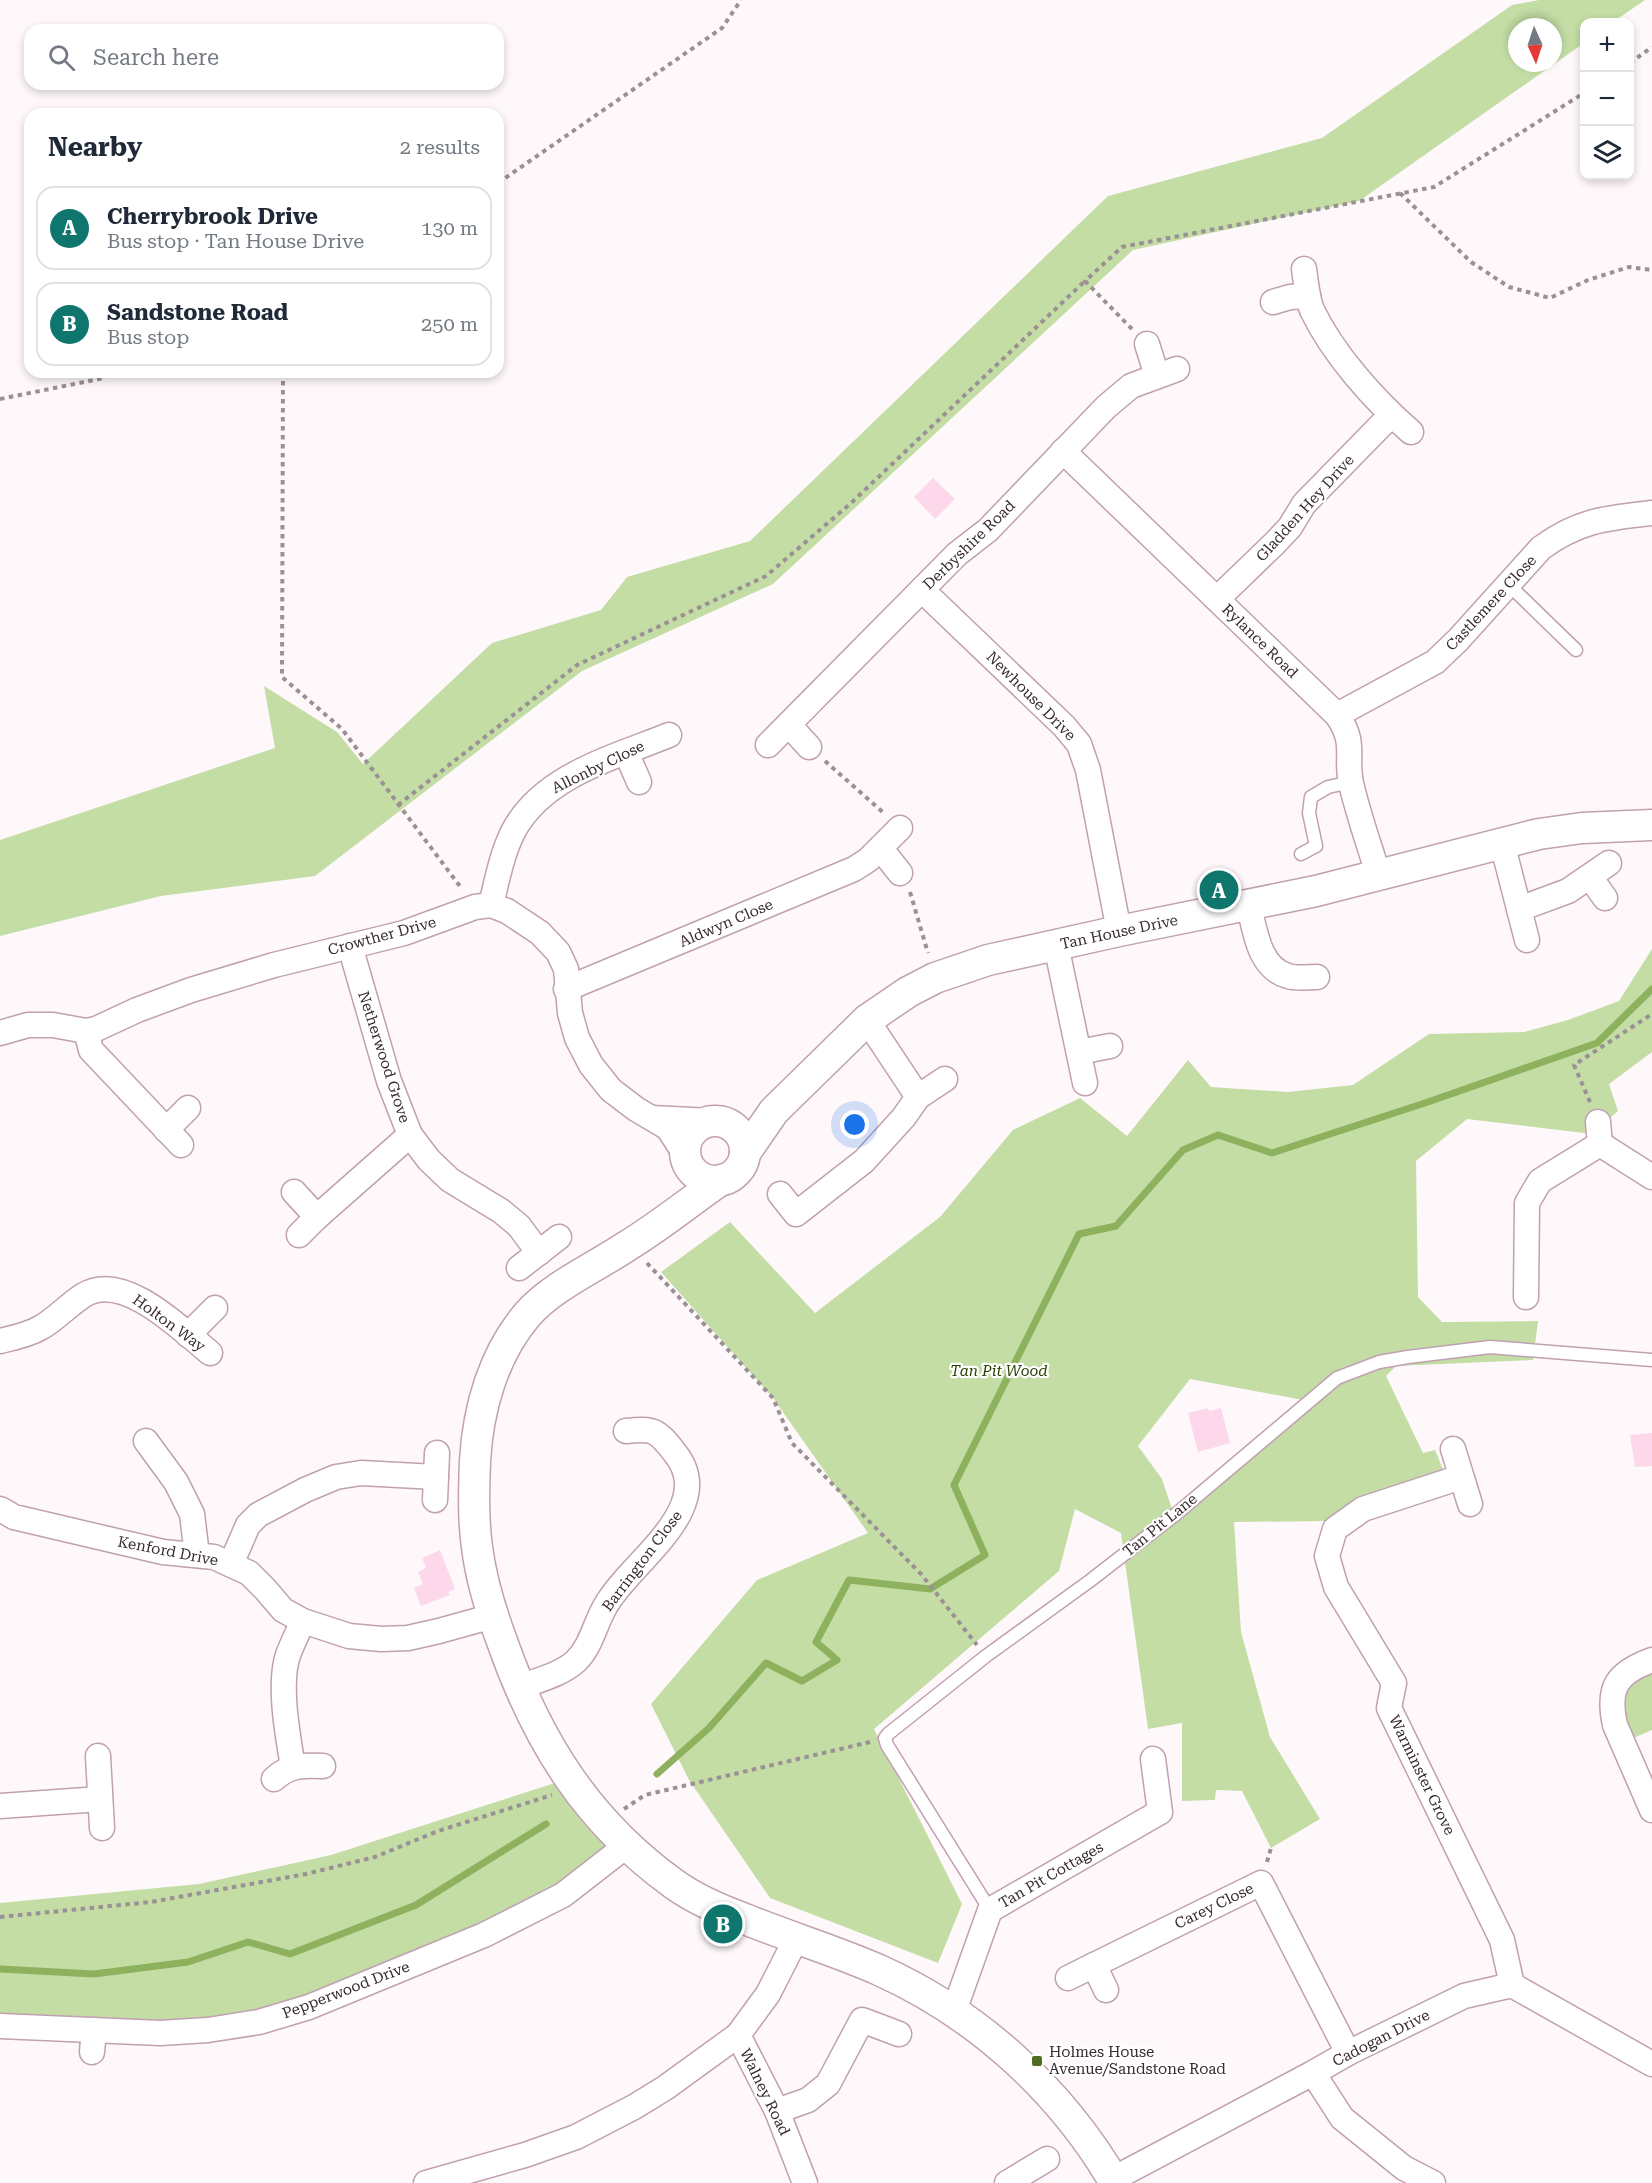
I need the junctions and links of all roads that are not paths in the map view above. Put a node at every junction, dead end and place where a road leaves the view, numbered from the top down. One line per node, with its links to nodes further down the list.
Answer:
1 (1304, 269): 2 (street)
2 (1308, 296): 3 (street); 5 (street)
3 (1273, 302)
4 (1147, 344): 7 (street, Derbyshire Road)
5 (1391, 415): 6 (street); 11 (street, Gladden Hey Drive)
6 (1411, 432)
7 (1063, 451): 10 (street, Derbyshire Road); 11 (street, Rylance Road)
8 (1652, 513): 9 (street, Castlemere Close)
9 (1509, 585): 12 (lane); 13 (street, Castlemere Close)
10 (922, 590): 14 (street, Derbyshire Road); 32 (street, Newhouse Drive)
11 (1217, 599): 13 (street, Rylance Road)
12 (1576, 650)
13 (1337, 715): 20 (street, Rylance Road)
14 (789, 725): 16 (street, Derbyshire Road); 17 (street)
15 (669, 735): 18 (street, Allonby Close)
16 (768, 745)
17 (809, 747)
18 (626, 752): 19 (street); 29 (street, Allonby Close)
19 (639, 782)
20 (1351, 782): 25 (lane); 27 (street, Rylance Road)
21 (1652, 825): 23 (street, Tan House Drive)
22 (900, 828): 24 (street, Aldwyn Close)
23 (1502, 843): 27 (street, Tan House Drive); 31 (street)
24 (881, 849): 26 (street); 37 (street, Aldwyn Close)
25 (1300, 854)
26 (900, 873)
27 (1378, 874): 30 (street, Tan House Drive)
28 (1605, 898): 31 (street)
29 (483, 906): 35 (street, Crowther Drive); 37 (street)
30 (1249, 906): 32 (street, Tan House Drive); 36 (street)
31 (1519, 909): 33 (street)
32 (1119, 931): 34 (street, Tan House Drive)
33 (1527, 940)
34 (1056, 945): 38 (street, Tan House Drive); 42 (street)
35 (350, 946): 39 (street, Crowther Drive); 50 (street, Netherwood Grove)
36 (1317, 977)
37 (566, 989): 48 (street)
38 (867, 1020): 45 (street); 47 (street, Tan House Drive)
39 (86, 1031): 40 (street); 46 (street)
40 (0, 1033)
41 (1110, 1046): 42 (street)
42 (1080, 1052): 44 (street)
43 (945, 1079): 45 (street)
44 (1085, 1083)
45 (918, 1097): 56 (street)
46 (188, 1108)
47 (774, 1111): 49 (street); 51 (street, Tan House Drive)
48 (652, 1118): 49 (street); 52 (street)
49 (716, 1121): 51 (street); 52 (street)
50 (410, 1135): 58 (street); 61 (street, Netherwood Grove)
51 (745, 1153): 54 (street)
52 (686, 1159): 54 (street); 57 (street)
53 (1652, 1177): 63 (street)
54 (721, 1180): 57 (street)
55 (294, 1192): 58 (street)
56 (780, 1194)
57 (678, 1209): 78 (street)
58 (317, 1217): 59 (street)
59 (298, 1235)
60 (559, 1237): 61 (street)
61 (539, 1253): 62 (street)
62 (519, 1268)
63 (1526, 1297)
64 (215, 1308): 65 (street)
65 (188, 1335): 66 (street, Holton Way); 67 (street, Holton Way)
66 (0, 1341)
67 (210, 1353)
68 (1652, 1360): 90 (lane, Tan Pit Lane)
69 (626, 1431): 81 (street, Barrington Close)
70 (146, 1442): 76 (street)
71 (1453, 1449): 73 (street)
72 (437, 1453): 77 (street)
73 (1461, 1477): 74 (street); 94 (street, Warminster Grove)
74 (1470, 1504)
75 (0, 1509): 76 (street, Kenford Drive)
76 (197, 1555): 77 (street, Kenford Drive)
77 (231, 1564): 79 (street, Kenford Drive)
78 (493, 1616): 79 (street, Kenford Drive); 81 (street)
79 (303, 1621): 84 (street)
80 (1652, 1660): 87 (street)
81 (518, 1688): 89 (street)
82 (98, 1756): 85 (street)
83 (1154, 1759): 90 (street, Tan Pit Cottages)
84 (323, 1766)
85 (100, 1799): 86 (street); 88 (street)
86 (0, 1806)
87 (1652, 1810)
88 (102, 1828)
89 (626, 1846): 91 (street); 97 (street, Pepperwood Drive)
90 (990, 1910): 96 (street, Tan Pit Cottages)
91 (796, 1939): 96 (street); 99 (street)
92 (1094, 1965): 93 (street, Carey Close); 95 (street); 100 (street, Carey Close)
93 (1068, 1978)
94 (1512, 1985): 100 (street, Cadogan Drive); 101 (street)
95 (1106, 1990)
96 (954, 2011): 106 (street)
97 (0, 2026)
98 (899, 2034): 103 (street)
99 (738, 2035): 103 (street, Walney Road); 108 (street)
100 (1347, 2053): 102 (street, Cadogan Drive)
101 (1652, 2064)
102 (1313, 2073): 105 (street); 106 (street, Cadogan Drive)
103 (777, 2110): 109 (street, Walney Road)
104 (1047, 2159): 107 (street)
105 (1399, 2176): 110 (street)
106 (1114, 2181)
107 (1009, 2182)
108 (426, 2183)
109 (804, 2183)
110 (1433, 2183)

